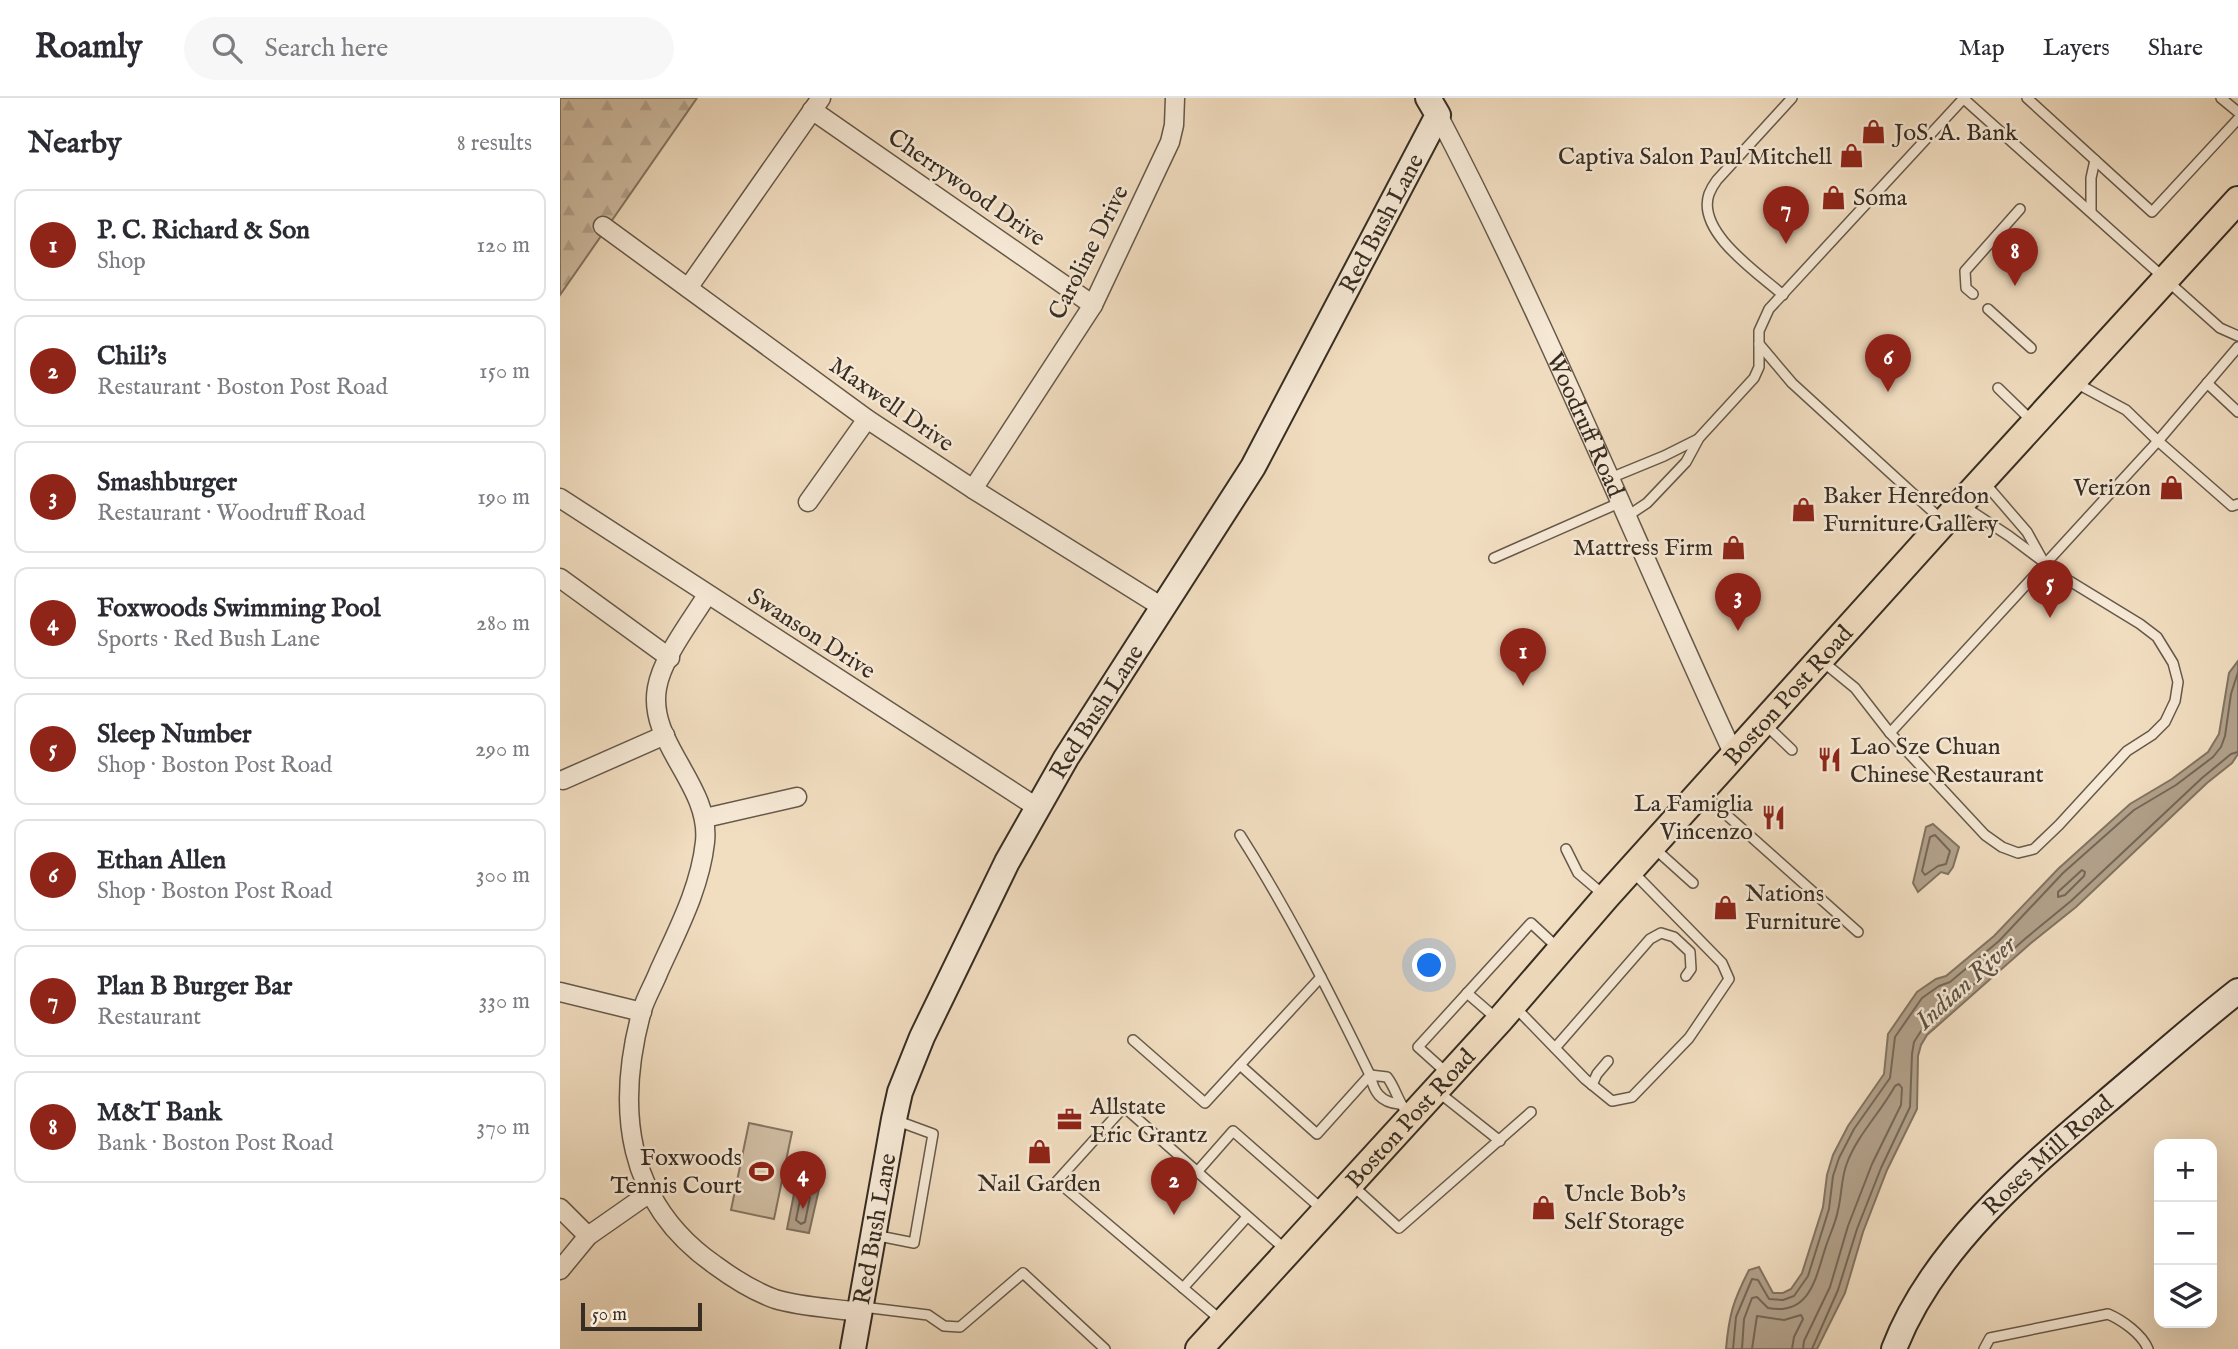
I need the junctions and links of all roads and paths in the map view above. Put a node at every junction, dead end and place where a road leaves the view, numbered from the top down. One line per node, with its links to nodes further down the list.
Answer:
1 (1175, 98): 19 (street, Caroline Drive)
2 (1793, 98): 18 (lane)
3 (1964, 98): 13 (lane); 18 (lane)
4 (2028, 98): 10 (lane)
5 (2221, 98): 8 (lane)
6 (817, 104): 16 (street); 19 (street, Cherrywood Drive)
7 (1433, 106): 33 (street, Woodruff Road); 45 (street, Red Bush Lane)
8 (2238, 112)
9 (2238, 119): 10 (lane)
10 (2095, 160): 13 (lane)
11 (2238, 200): 15 (main road, Boston Post Road)
12 (2020, 209): 17 (lane)
13 (2091, 211): 15 (lane)
14 (603, 226): 16 (street, Maxwell Drive)
15 (2166, 279): 21 (lane); 25 (main road, Boston Post Road)
16 (688, 288): 29 (street, Maxwell Drive)
17 (1973, 294)
18 (1783, 295): 22 (lane)
19 (1093, 305): 35 (street, Caroline Drive)
20 (1989, 309): 24 (lane)
21 (2238, 336)
22 (1758, 344): 31 (lane); 40 (lane)
23 (2238, 347): 26 (lane)
24 (2031, 348)
25 (2073, 381): 30 (main road, Boston Post Road); 32 (lane)
26 (2207, 383): 28 (lane); 32 (lane)
27 (1998, 388): 30 (lane)
28 (2238, 412)
29 (867, 419): 35 (street, Maxwell Drive); 37 (street)
30 (2035, 423): 34 (main road, Boston Post Road)
31 (1699, 438): 33 (lane); 39 (lane)
32 (2158, 441): 38 (lane); 42 (lane)
33 (1608, 479): 39 (street, Woodruff Road)
34 (1982, 480): 40 (main road, Boston Post Road); 42 (lane)
35 (973, 489): 45 (street, Maxwell Drive)
36 (560, 498): 44 (street, Swanson Drive)
37 (808, 502)
38 (2238, 504)
39 (1622, 510): 41 (lane); 52 (street, Woodruff Road)
40 (1952, 513): 42 (lane); 47 (main road, Boston Post Road)
41 (1494, 558)
42 (2045, 564): 49 (lane); 49 (lane)
43 (560, 578): 46 (street)
44 (707, 595): 46 (street); 56 (street, Swanson Drive)
45 (1162, 607): 56 (street, Red Bush Lane)
46 (670, 658): 50 (street)
47 (1821, 659): 48 (main road, Boston Post Road); 49 (lane)
48 (1763, 722): 51 (lane); 52 (main road, Boston Post Road)
49 (1890, 733)
50 (664, 735): 53 (street); 57 (street)
51 (1793, 750)
52 (1734, 755): 54 (main road, Boston Post Road)
53 (563, 780)
54 (1700, 792): 59 (main road, Boston Post Road); 64 (lane)
55 (797, 797): 57 (street)
56 (1038, 808): 82 (street, Red Bush Lane)
57 (705, 818): 71 (street)
58 (1240, 835): 67 (lane)
59 (1652, 846): 61 (main road, Boston Post Road); 62 (lane)
60 (1566, 849): 63 (lane)
61 (1631, 870): 63 (main road, Boston Post Road); 79 (lane)
62 (1693, 883)
63 (1606, 897): 65 (main road, Boston Post Road)
64 (1858, 932)
65 (1561, 951): 70 (lane); 72 (main road, Boston Post Road)
66 (1686, 976): 74 (lane)
67 (1321, 977): 76 (lane); 77 (lane)
68 (2238, 991): 100 (street, Roses Mill Road)
69 (560, 992): 71 (street)
70 (1467, 993): 72 (lane); 78 (lane)
71 (642, 1012): 86 (street)
72 (1506, 1013): 74 (lane); 78 (main road, Boston Post Road)
73 (1133, 1040): 76 (lane)
74 (1555, 1048): 79 (lane)
75 (1608, 1061): 79 (lane)
76 (1240, 1065): 77 (lane)
77 (1370, 1075): 80 (lane); 80 (lane)
78 (1443, 1082): 80 (main road, Boston Post Road); 83 (lane)
79 (1592, 1085)
80 (1405, 1111): 85 (main road, Boston Post Road)
81 (1531, 1112): 83 (lane)
82 (894, 1119): 90 (street, Red Bush Lane); 90 (lane)
83 (1500, 1141): 85 (lane)
84 (1197, 1171): 88 (lane); 89 (lane); 94 (lane)
85 (1351, 1184): 88 (main road, Boston Post Road)
86 (651, 1192): 91 (street); 95 (street)
87 (560, 1208): 91 (street)
88 (1325, 1212): 92 (main road, Boston Post Road)
89 (1247, 1217): 92 (lane); 94 (lane)
90 (872, 1234): 95 (street, Red Bush Lane)
91 (588, 1236): 93 (street)
92 (1287, 1251): 96 (main road, Boston Post Road)
93 (560, 1270)
94 (1183, 1288): 96 (lane)
95 (859, 1309): 97 (street, Red Bush Lane); 98 (lane)
96 (1223, 1322): 99 (main road, Boston Post Road)
97 (853, 1349)
98 (1105, 1349)
99 (1199, 1349)
100 (1894, 1349)
101 (1984, 1349): 102 (lane)
102 (2148, 1349)

